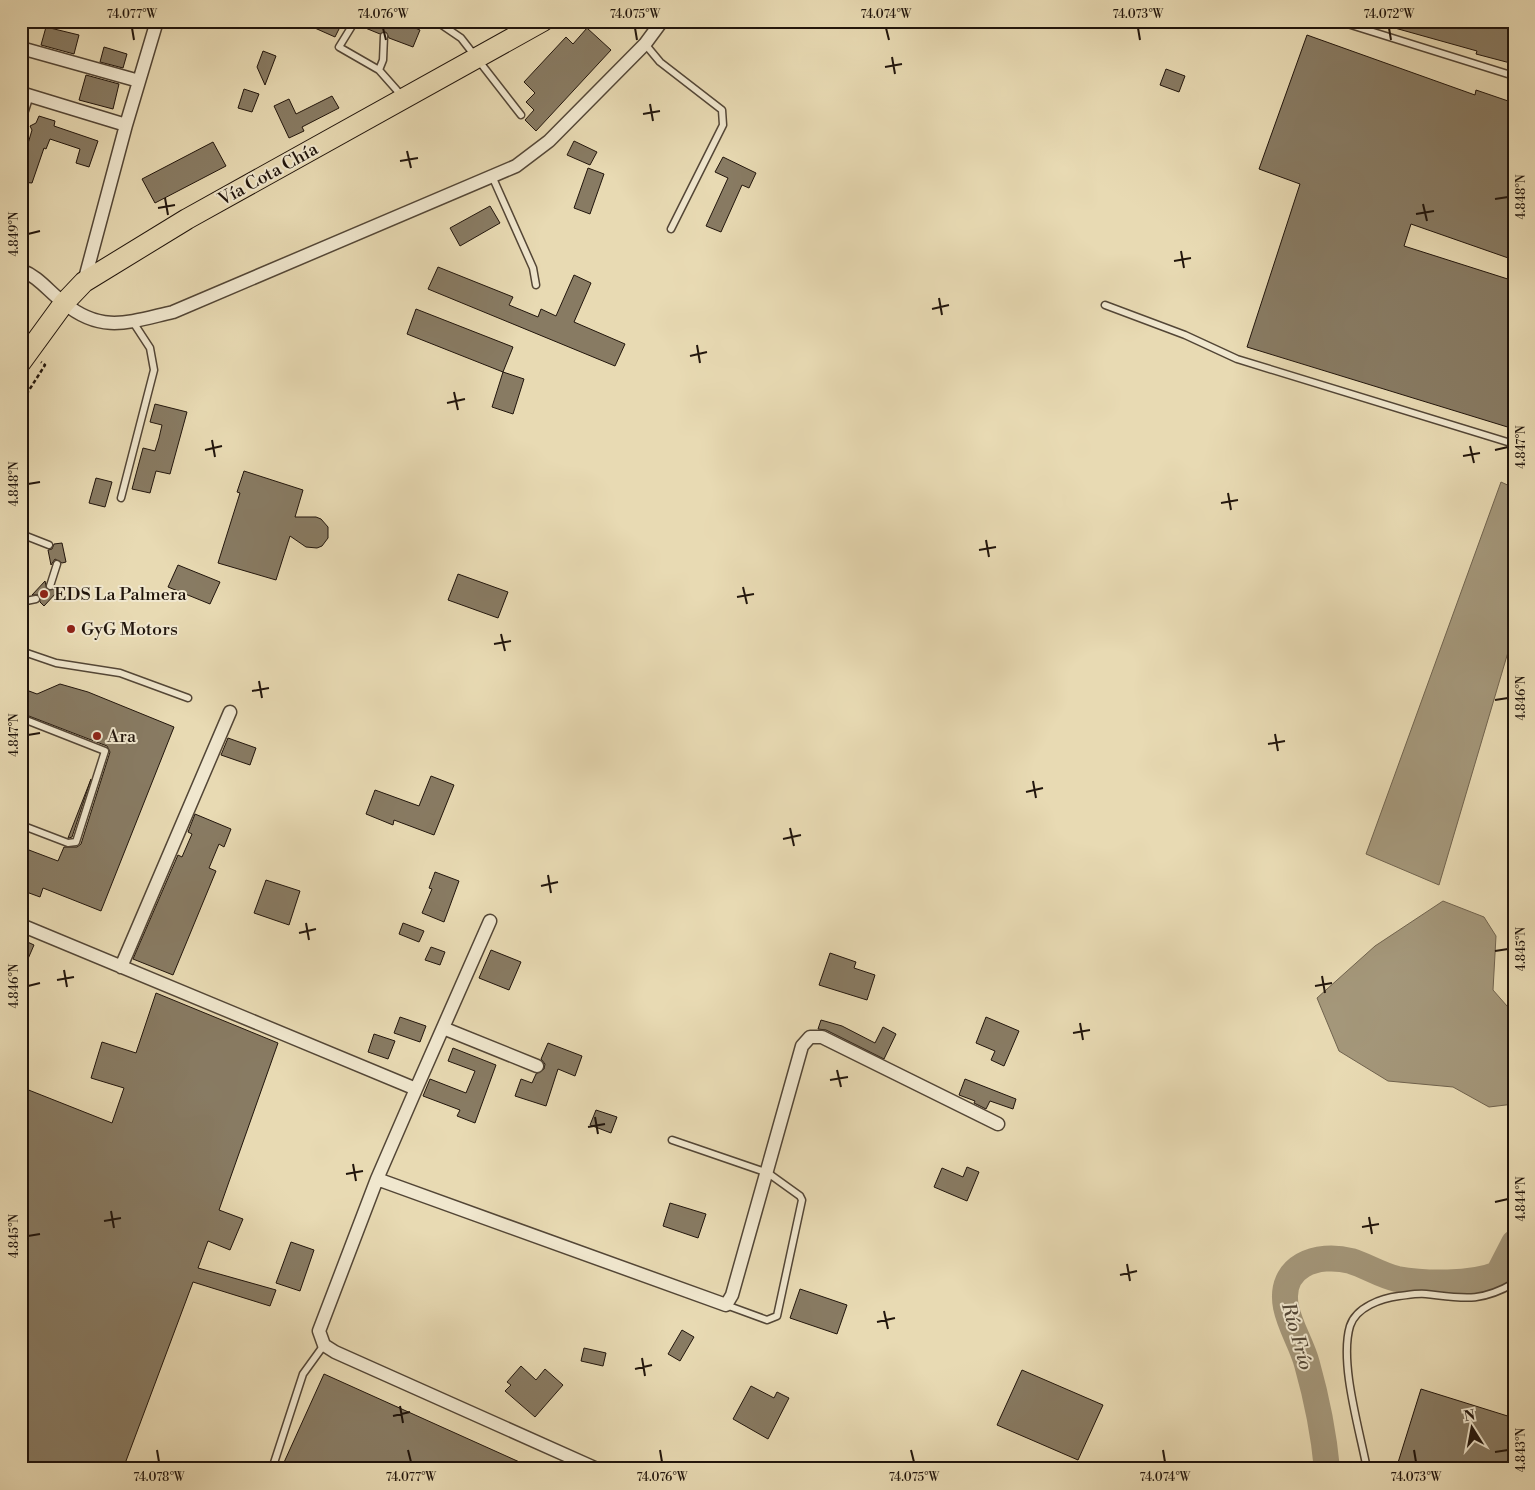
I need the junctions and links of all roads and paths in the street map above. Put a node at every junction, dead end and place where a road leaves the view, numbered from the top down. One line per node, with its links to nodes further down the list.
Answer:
1 (157, 21): 13 (street)
2 (355, 21): 11 (lane)
3 (543, 21): 10 (main road, Vía Cota Chía)
4 (662, 21): 8 (street)
5 (1338, 21): 12 (lane)
6 (435, 22): 10 (lane)
7 (384, 36): 11 (lane)
8 (645, 44): 19 (street); 20 (lane)
9 (21, 48): 13 (street)
10 (475, 57): 15 (main road, Vía Cota Chía); 16 (lane)
11 (378, 70): 15 (lane)
12 (1514, 76)
13 (139, 81): 18 (street)
14 (26, 94): 17 (lane); 18 (street)
15 (403, 97): 22 (main road, Vía Cota Chía)
16 (521, 115)
17 (21, 123)
18 (126, 125): 22 (street)
19 (492, 175): 23 (lane); 26 (street)
20 (671, 229)
21 (21, 270): 24 (street)
22 (84, 282): 24 (main road, Vía Cota Chía)
23 (536, 285)
24 (64, 303): 26 (street); 27 (main road, Vía Cota Chía)
25 (1105, 305): 29 (lane)
26 (132, 322): 30 (lane)
27 (30, 361): 28 (path)
28 (21, 392)
29 (1514, 444)
30 (121, 498)
31 (21, 534): 32 (lane)
32 (48, 545)
33 (57, 564): 34 (lane)
34 (50, 586)
35 (36, 599): 36 (lane)
36 (21, 602)
37 (21, 651): 38 (lane)
38 (188, 698)
39 (230, 712): 44 (street)
40 (21, 718): 41 (lane)
41 (21, 825)
42 (490, 922): 45 (street)
43 (21, 925): 44 (street)
44 (121, 967): 47 (street)
45 (443, 1028): 46 (street); 47 (street)
46 (538, 1066)
47 (416, 1089): 51 (street)
48 (998, 1124): 50 (street)
49 (672, 1140): 50 (lane)
50 (768, 1173): 53 (street); 53 (lane)
51 (377, 1179): 53 (street); 54 (street)
52 (1514, 1283): 57 (lane)
53 (726, 1305)
54 (324, 1345): 55 (lane); 56 (street)
55 (272, 1469)
56 (597, 1469)
57 (1367, 1469)

